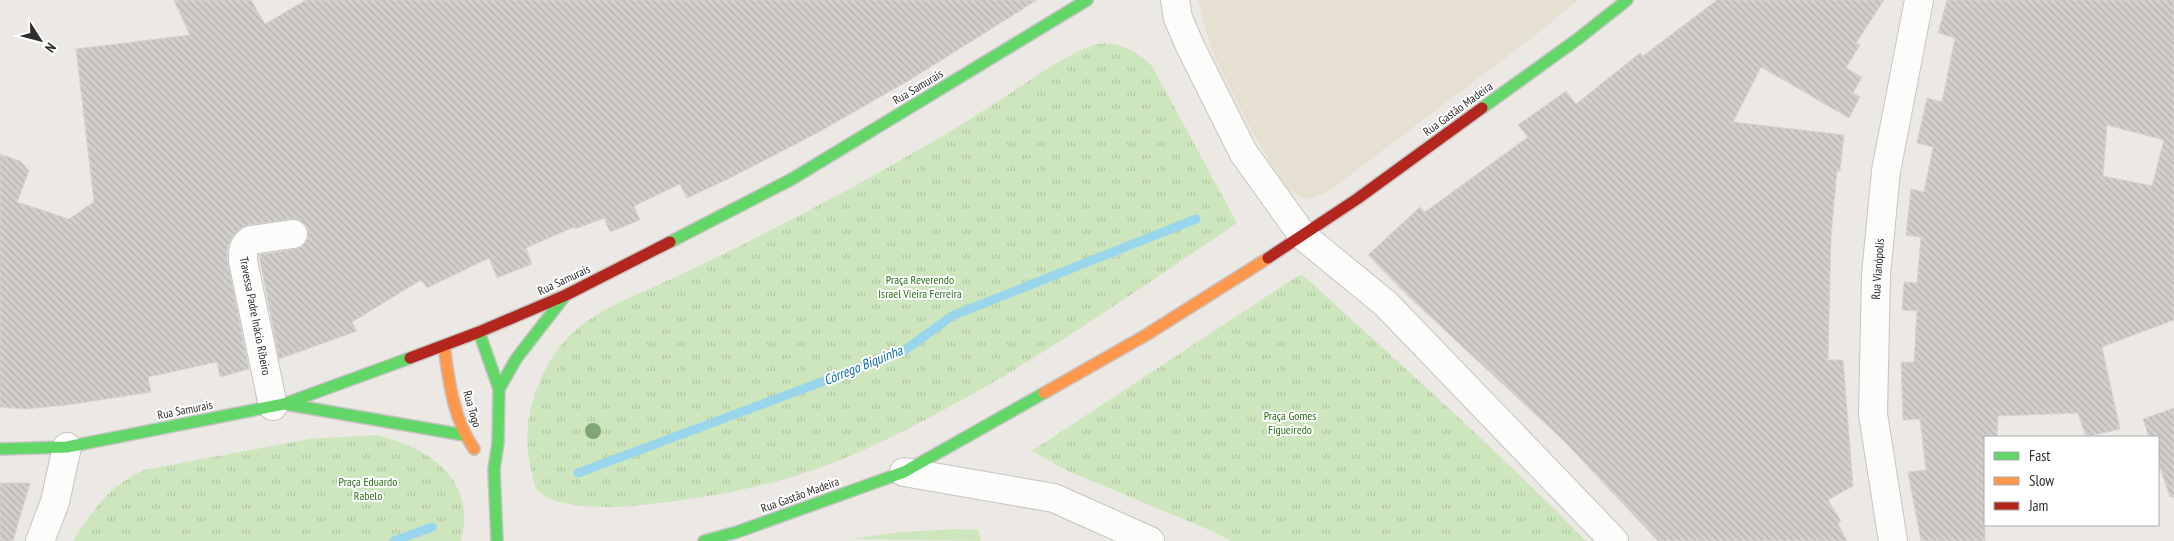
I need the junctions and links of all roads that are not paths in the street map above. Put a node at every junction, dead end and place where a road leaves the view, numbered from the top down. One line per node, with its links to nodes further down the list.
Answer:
1 (1087, 0): 7 (street, Rua Samurais)
2 (1175, 0): 6 (street)
3 (1627, 0): 6 (street, Rua Gastão Madeira)
4 (1919, 0): 22 (street, Rua Vianópolis)
5 (293, 234): 11 (street, Travessa Padre Inácio Ribeiro)
6 (1303, 236): 16 (street); 21 (street)
7 (566, 295): 8 (street, Rua Samurais); 10 (street)
8 (479, 332): 9 (street, Rua Samurais); 10 (street)
9 (444, 346): 11 (street, Rua Samurais); 12 (street, Rua Togo)
10 (499, 389): 15 (street)
11 (278, 405): 12 (street); 13 (street, Rua Samurais)
12 (464, 435): 15 (street, Rua Togo)
13 (67, 447): 14 (street, Rua Samurais); 17 (street)
14 (0, 449)
15 (494, 469): 18 (street)
16 (904, 472): 19 (street, Rua Gastão Madeira); 20 (street)
17 (40, 541)
18 (497, 541)
19 (704, 541)
20 (1150, 541)
21 (1614, 541)
22 (1893, 541)

